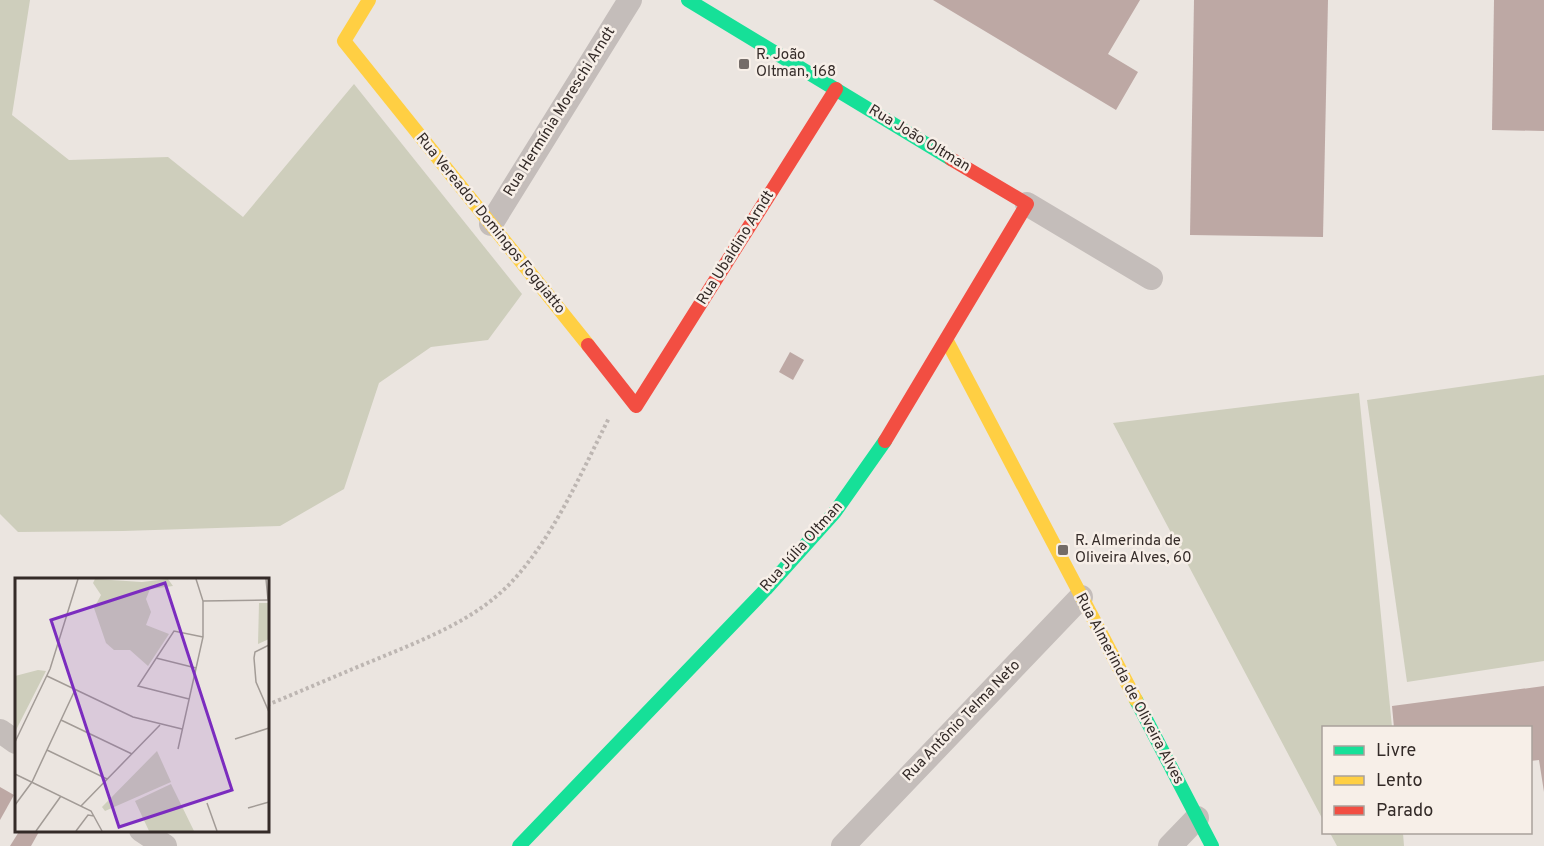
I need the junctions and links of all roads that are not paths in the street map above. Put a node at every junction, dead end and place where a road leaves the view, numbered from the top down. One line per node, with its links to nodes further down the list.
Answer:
1 (369, 0): 6 (street, Rua Vereador Domingos Foggiatto)
2 (630, 0): 6 (street, Rua Hermínia Moreschi Arndt)
3 (688, 0): 4 (street, Rua João Oltman)
4 (837, 89): 5 (street, Rua João Oltman); 9 (street, Rua Ubaldino Arndt)
5 (1027, 204): 7 (street, Rua João Oltman); 8 (street, Rua Júlia Oltman)
6 (490, 224): 9 (street, Rua Vereador Domingos Foggiatto)
7 (1151, 278)
8 (947, 341): 10 (street, Rua Almerinda de Oliveira Alves); 15 (street, Rua Júlia Oltman)
9 (636, 406)
10 (1081, 597): 13 (street, Rua Almerinda de Oliveira Alves); 17 (street, Rua Antônio Telma Neto)
11 (0, 731): 12 (street)
12 (15, 741)
13 (1197, 818): 18 (street); 19 (street, Rua Almerinda de Oliveira Alves)
14 (142, 831): 16 (street)
15 (527, 844)
16 (165, 846)
17 (843, 846)
18 (1170, 846)
19 (1212, 846)

